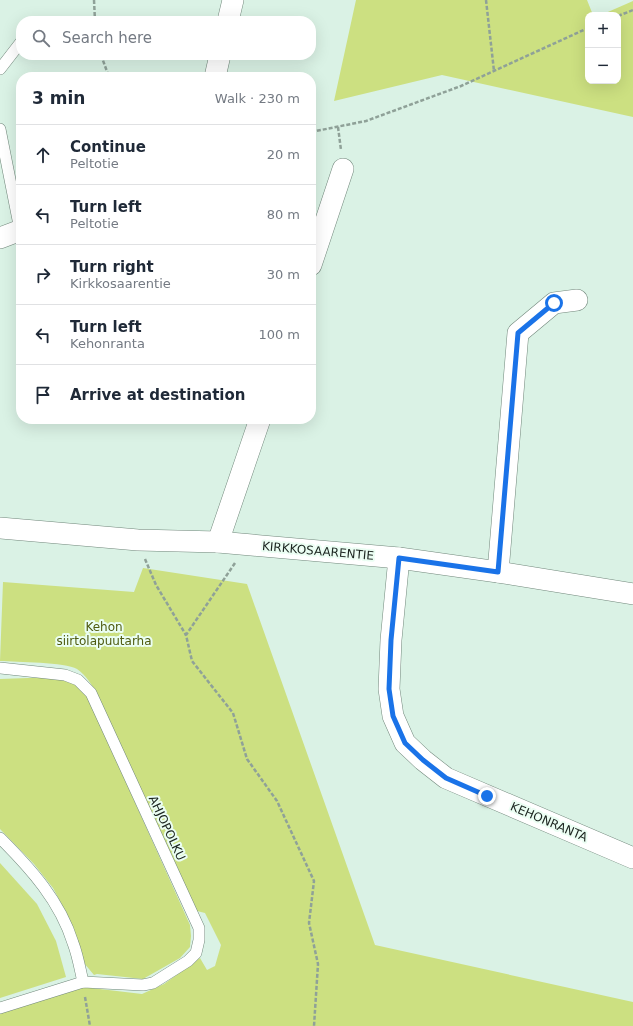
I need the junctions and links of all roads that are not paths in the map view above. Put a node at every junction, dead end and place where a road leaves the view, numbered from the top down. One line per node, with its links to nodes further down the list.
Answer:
1 (233, 0): 2 (street)
2 (229, 16)
3 (16, 48): 5 (lane)
4 (219, 60): 6 (street)
5 (0, 69)
6 (216, 72)
7 (0, 129): 9 (lane)
8 (343, 169): 12 (street)
9 (16, 210)
10 (16, 232): 11 (street)
11 (0, 238)
12 (316, 250)
13 (577, 300): 18 (street)
14 (258, 424): 16 (street)
15 (0, 528): 16 (street, KIRKKOSAARENTIE)
16 (218, 542): 17 (street, KIRKKOSAARENTIE)
17 (399, 558): 18 (street, KIRKKOSAARENTIE); 22 (street, KEHONRANTA)
18 (498, 572): 19 (street, KIRKKOSAARENTIE)
19 (633, 594)
20 (0, 668): 23 (lane, AHJOPOLKU)
21 (0, 838): 23 (lane)
22 (633, 858)
23 (83, 982): 24 (lane)
24 (0, 1008)

